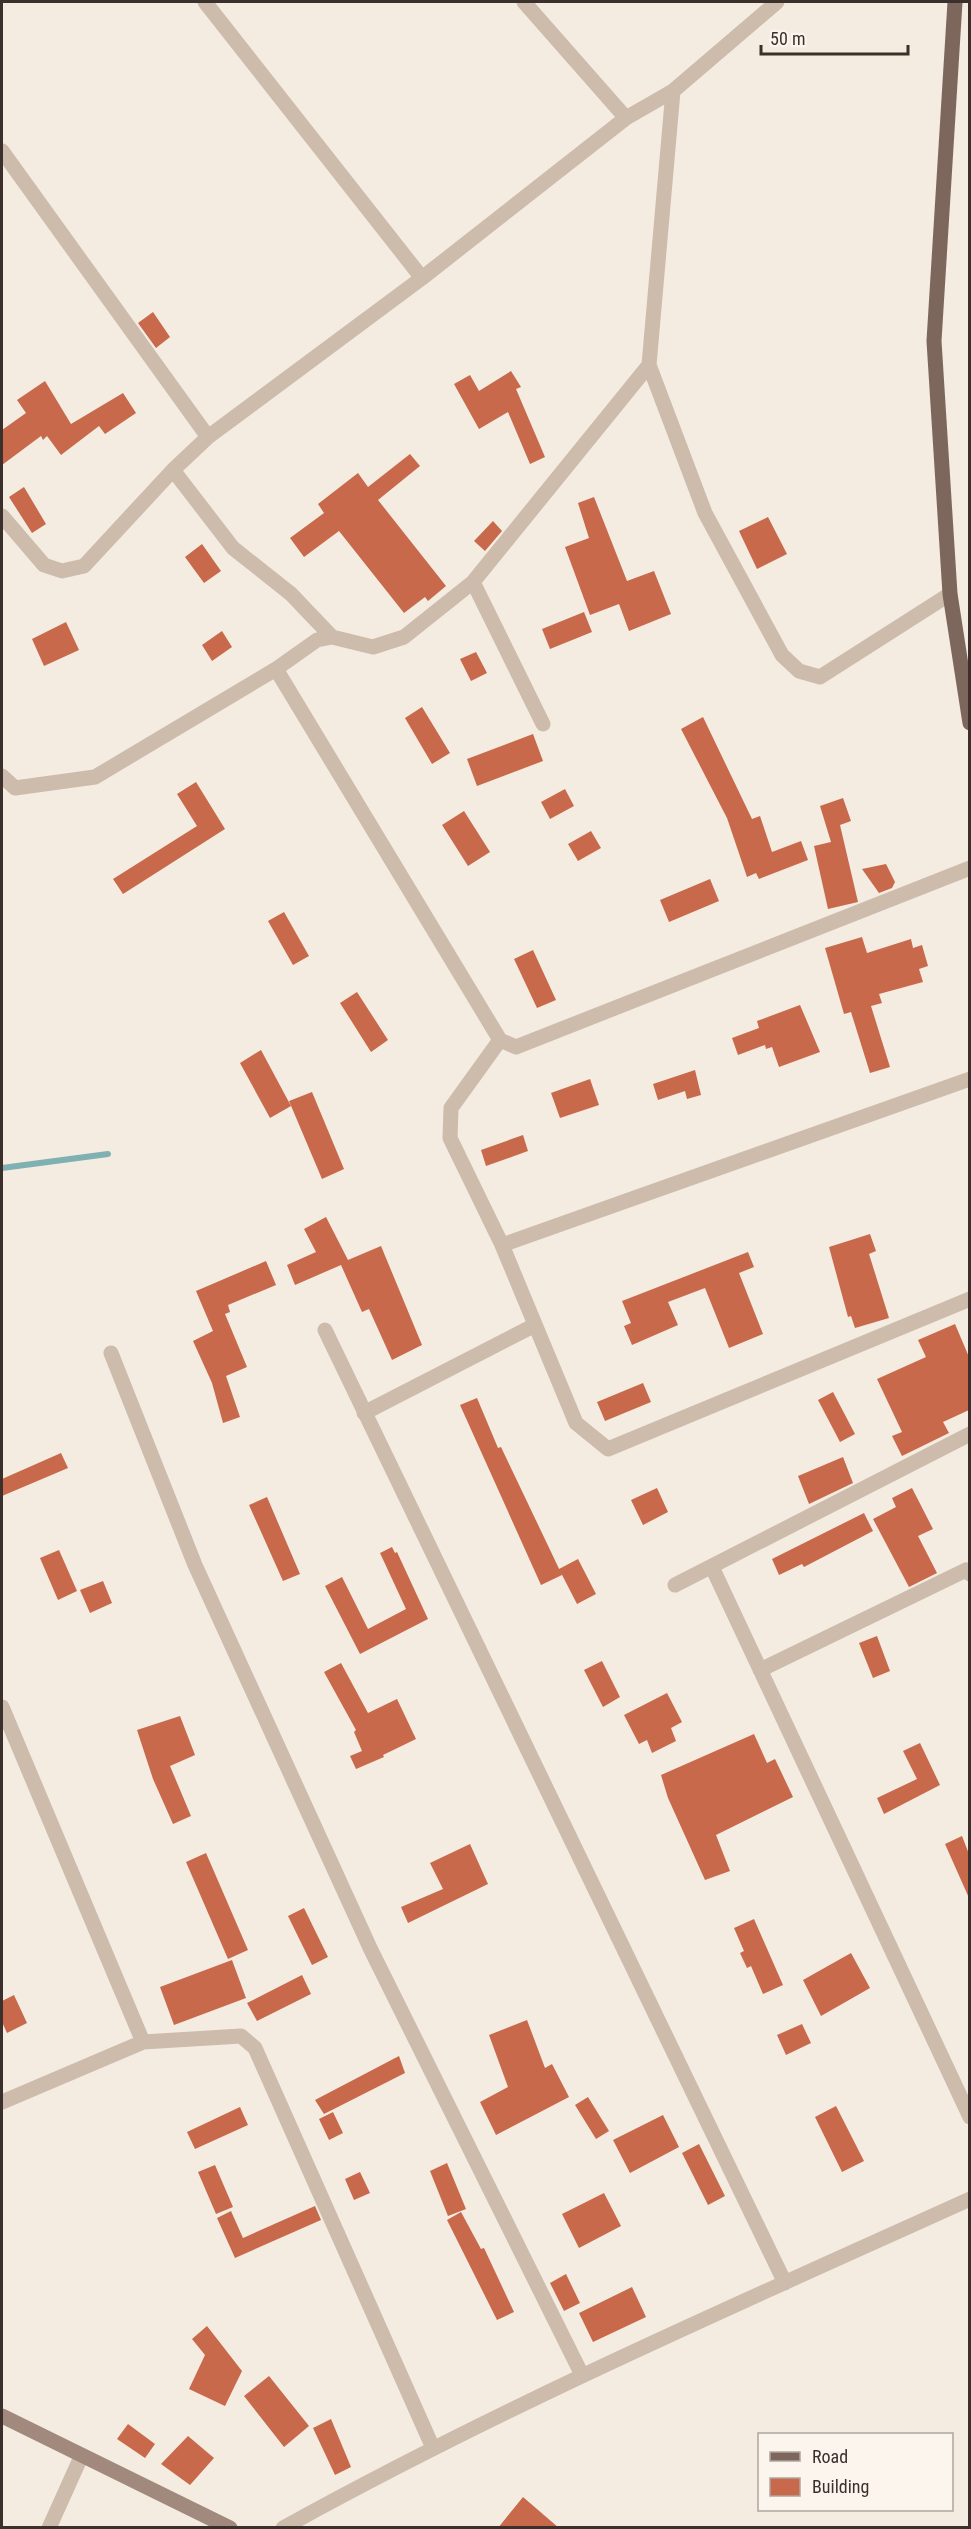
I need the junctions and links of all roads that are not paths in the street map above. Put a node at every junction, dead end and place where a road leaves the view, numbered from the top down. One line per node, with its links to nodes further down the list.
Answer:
1 (205, 2): 8 (street)
2 (524, 2): 6 (street)
3 (777, 2): 5 (street)
4 (955, 2): 14 (main road)
5 (673, 91): 6 (street); 9 (street)
6 (626, 118): 8 (street)
7 (2, 151): 10 (street)
8 (422, 278): 10 (street)
9 (649, 365): 13 (street); 14 (street)
10 (208, 438): 11 (street)
11 (172, 470): 12 (street); 15 (street)
12 (2, 516)
13 (473, 582): 15 (street); 18 (street)
14 (950, 594): 17 (main road)
15 (332, 637): 16 (street)
16 (276, 669): 19 (street); 21 (street)
17 (969, 723)
18 (543, 724)
19 (2, 776)
20 (969, 868): 21 (street)
21 (500, 1040): 23 (street)
22 (969, 1079): 23 (street)
23 (502, 1245): 25 (street)
24 (969, 1299): 25 (street)
25 (535, 1325): 28 (street)
26 (325, 1330): 28 (street)
27 (111, 1353): 40 (street)
28 (364, 1413): 39 (street)
29 (969, 1434): 30 (street)
30 (712, 1567): 32 (street); 33 (street)
31 (969, 1574): 33 (street)
32 (675, 1586)
33 (760, 1670): 37 (street)
34 (2, 1707): 35 (street)
35 (144, 2042): 36 (street); 42 (street)
36 (2, 2102)
37 (969, 2117)
38 (969, 2199): 39 (street)
39 (785, 2283): 40 (street)
40 (582, 2375): 42 (street)
41 (2, 2416): 43 (street)
42 (433, 2448): 46 (street)
43 (81, 2457): 44 (street); 45 (street)
44 (49, 2528)
45 (230, 2528)
46 (283, 2528)

